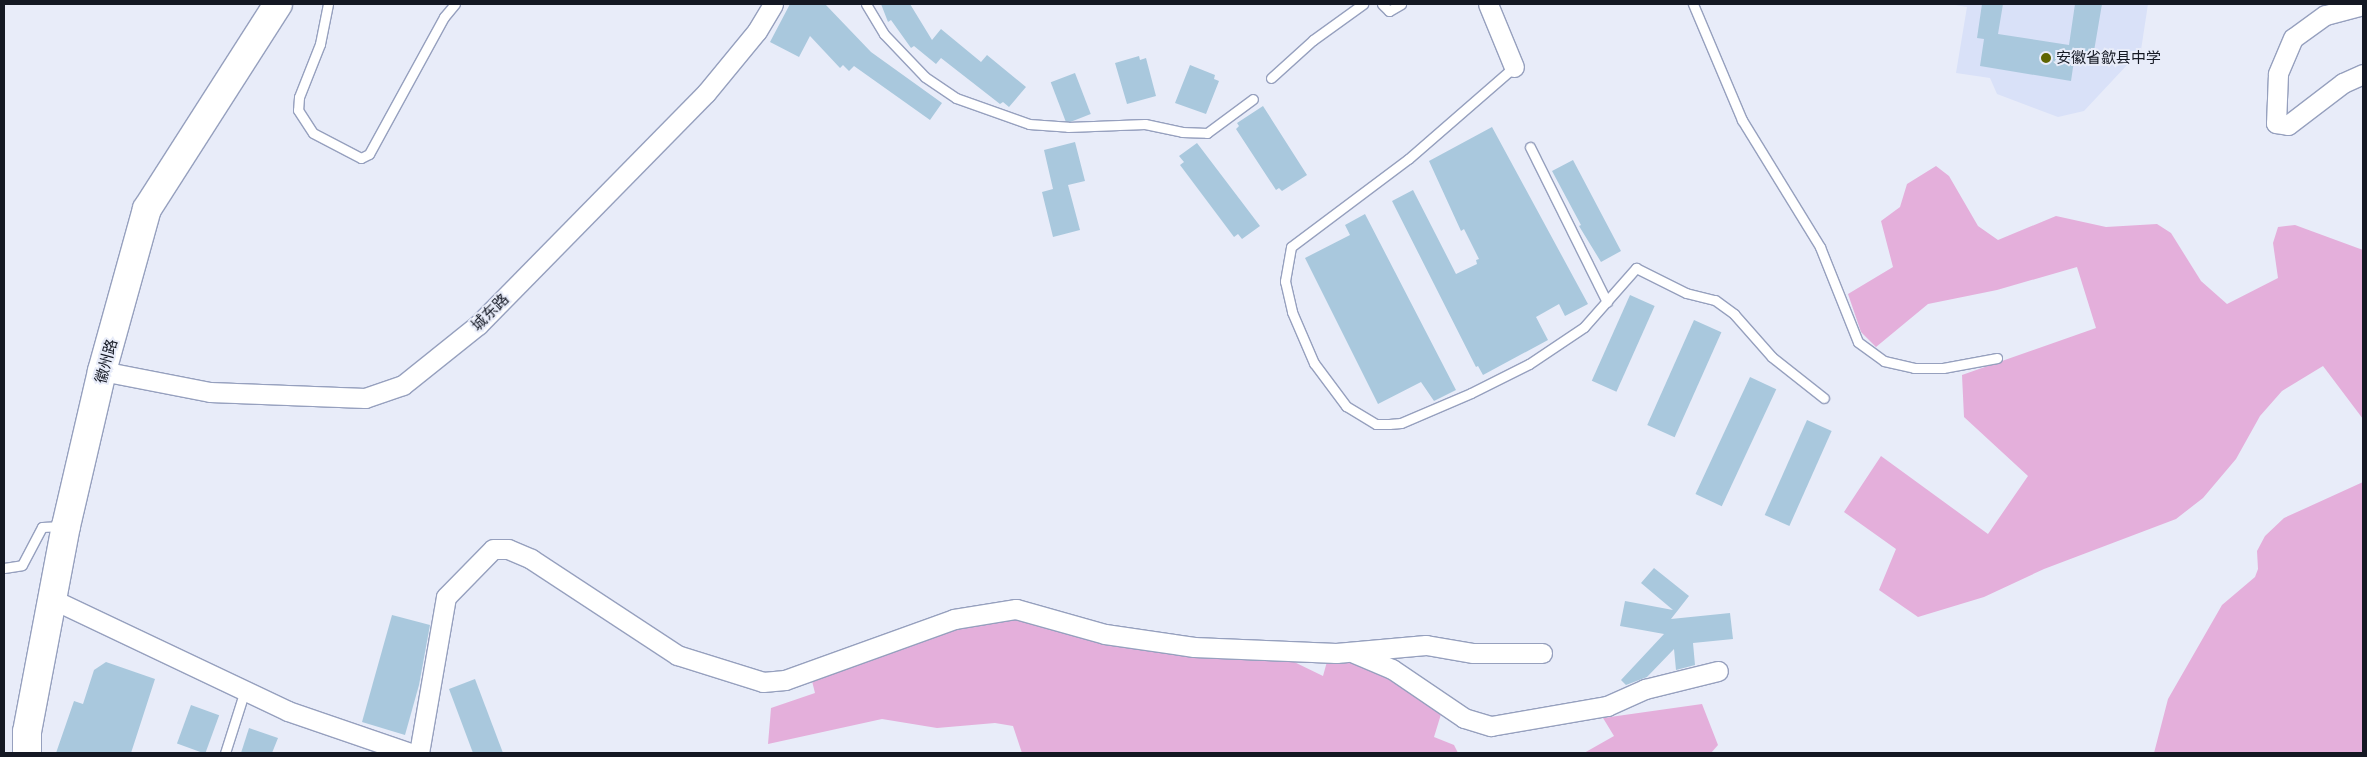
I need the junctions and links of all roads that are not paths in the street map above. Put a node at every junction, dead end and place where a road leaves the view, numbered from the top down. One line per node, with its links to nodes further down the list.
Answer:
1 (278, 4): 19 (main road, 徽州路)
2 (328, 4): 3 (lane)
3 (455, 4)
4 (773, 4): 19 (street, 城东路)
5 (866, 4): 15 (lane)
6 (1363, 4): 14 (lane)
7 (1382, 4): 8 (lane)
8 (1401, 4)
9 (1488, 4): 12 (street)
10 (1693, 4): 18 (lane)
11 (2363, 5): 13 (street)
12 (1514, 68): 17 (lane)
13 (2363, 74)
14 (1271, 78)
15 (1253, 99)
16 (1530, 147): 17 (lane)
17 (1607, 302): 20 (lane)
18 (1997, 358)
19 (102, 371): 21 (main road, 徽州路)
20 (1824, 398)
21 (66, 526): 22 (lane); 23 (main road, 徽州路)
22 (4, 568)
23 (52, 599): 27 (street); 28 (main road, 徽州路)
24 (1351, 651): 25 (street); 26 (street); 31 (street)
25 (1542, 653)
26 (1718, 671)
27 (245, 690): 29 (lane); 30 (street)
28 (27, 753)
29 (225, 753)
30 (410, 753)
31 (419, 753)

